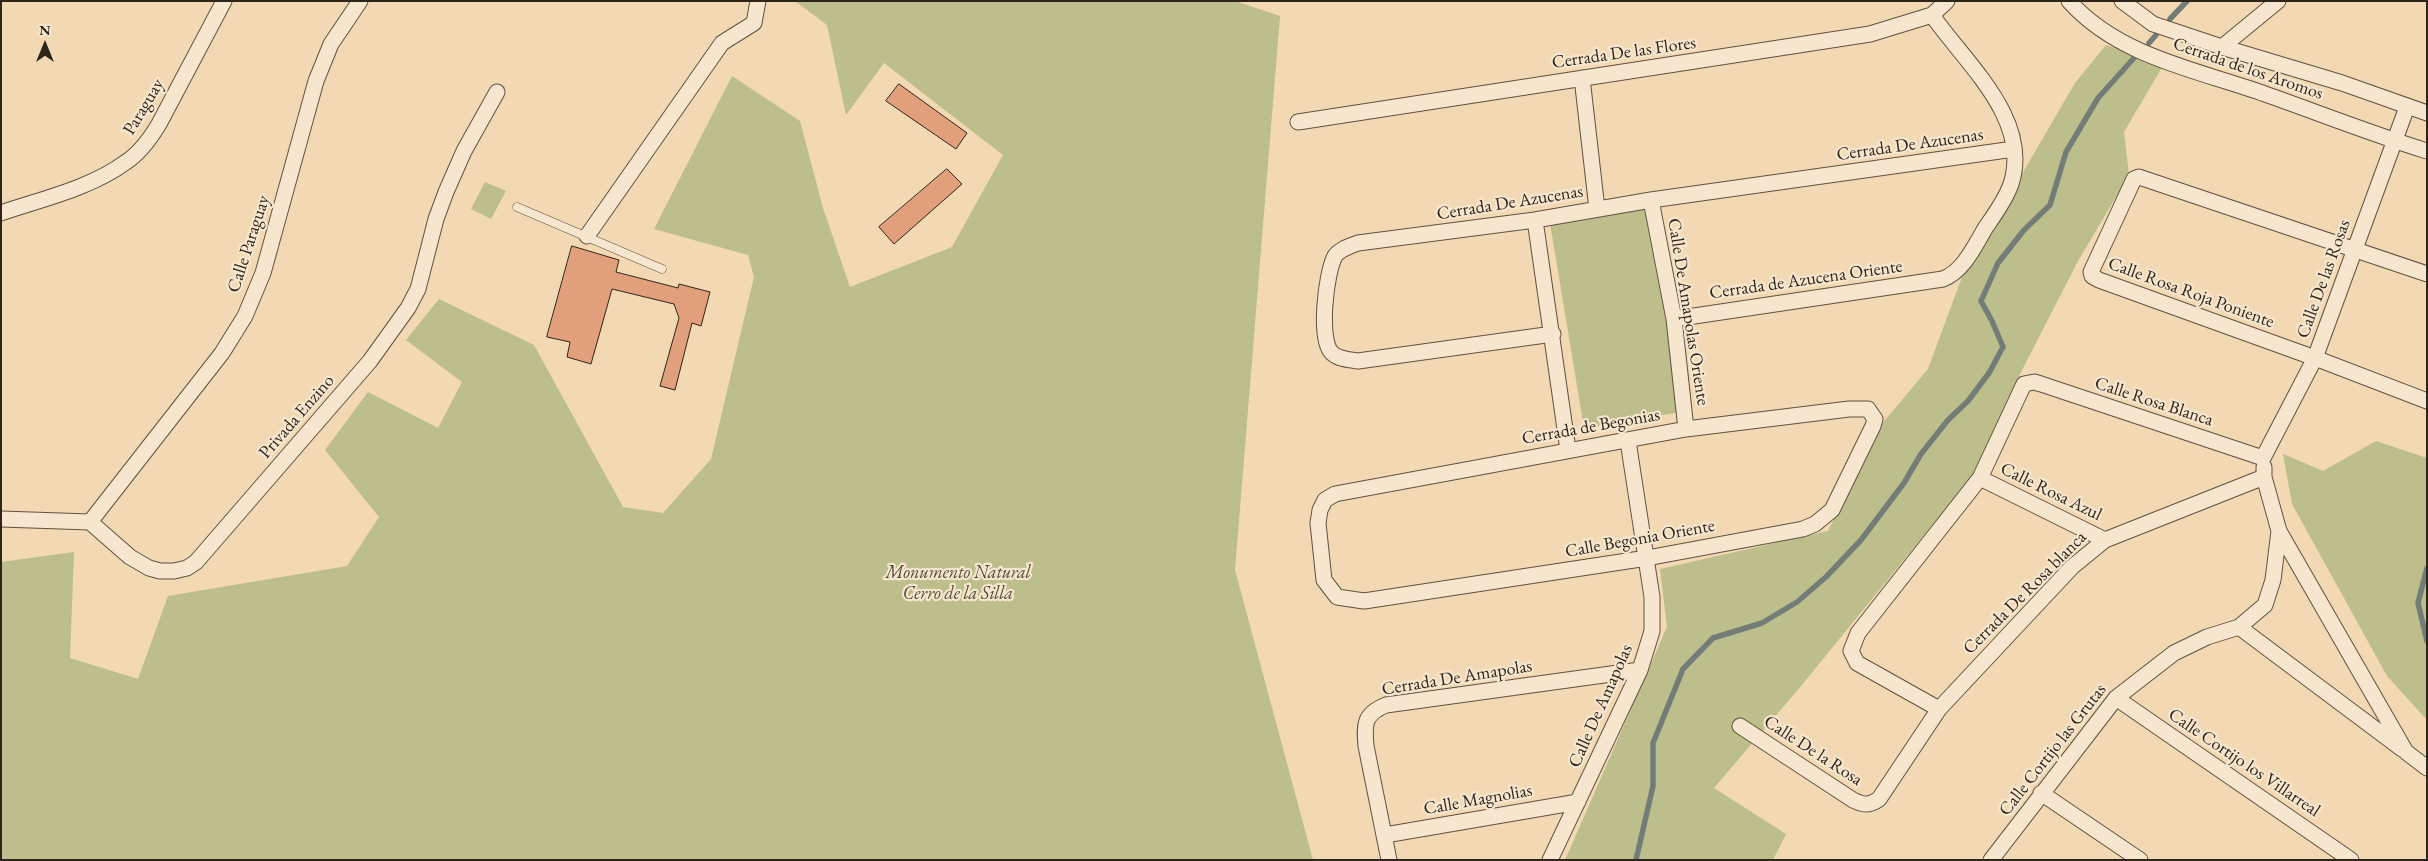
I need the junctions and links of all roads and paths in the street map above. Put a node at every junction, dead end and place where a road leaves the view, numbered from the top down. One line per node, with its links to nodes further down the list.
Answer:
1 (224, 1): 21 (street, Paraguay)
2 (360, 1): 39 (street, Calle Paraguay)
3 (758, 1): 23 (street)
4 (1947, 1): 8 (street, Cerrada De las Flores)
5 (2069, 1): 15 (street, Cerrada de los Aromos)
6 (2122, 1): 9 (street, Cerrada de los Aromos)
7 (2278, 1): 9 (street)
8 (1932, 15): 10 (street, Cerrada De las Flores); 16 (street)
9 (2222, 47): 12 (street, Cerrada de los Aromos)
10 (1582, 78): 14 (street, Cerrada De las Flores); 20 (street)
11 (497, 92): 39 (street, Privada Enzino)
12 (2407, 107): 13 (street, Cerrada de los Aromos); 15 (street, Calle De las Rosas)
13 (2427, 113)
14 (1298, 122)
15 (2394, 141): 17 (street, Cerrada de los Aromos); 24 (street, Calle De las Rosas)
16 (2014, 149): 18 (street, Cerrada De Azucenas); 27 (street, Cerrada de Azucena Oriente)
17 (2427, 151)
18 (1651, 200): 20 (street, Cerrada De Azucenas); 27 (street, Calle De Amapolas Oriente)
19 (516, 207): 23 (lane)
20 (1597, 208): 22 (street, Cerrada De Azucenas)
21 (1, 213)
22 (1535, 220): 28 (street); 28 (street, Cerrada De Azucenas)
23 (587, 236): 25 (lane)
24 (2355, 249): 26 (street); 29 (street, Calle De las Rosas); 29 (street, Calle Rosa Roja Poniente)
25 (662, 269)
26 (2427, 274)
27 (1674, 319): 32 (street, Calle De Amapolas Oriente)
28 (1553, 334): 34 (street)
29 (2315, 358): 30 (street); 35 (street, Calle De las Rosas)
30 (2427, 401)
31 (1868, 409): 32 (street, Cerrada de Begonias); 42 (street, Calle Begonia Oriente)
32 (1686, 430): 33 (street, Cerrada de Begonias)
33 (1628, 441): 34 (street, Cerrada de Begonias); 42 (street, Calle De Amapolas)
34 (1568, 450): 43 (street, Cerrada de Begonias)
35 (2263, 458): 36 (street); 37 (street, Calle Rosa Blanca)
36 (2264, 477): 40 (street); 41 (street, Cerrada De Rosa blanca)
37 (1980, 478): 41 (street, Calle Rosa Azul); 47 (street, Calle Rosa Blanca)
38 (1, 519): 39 (street)
39 (90, 522)
40 (2279, 531): 44 (street, Calle Cortijo las Grutas); 49 (street)
41 (2105, 540): 47 (street, Cerrada De Rosa blanca)
42 (1647, 558): 43 (street, Calle Begonia Oriente); 45 (street, Calle De Amapolas)
43 (1337, 598)
44 (2239, 627): 46 (street, Calle Cortijo las Grutas); 49 (street)
45 (1640, 670): 52 (street, Calle De Amapolas); 54 (street, Cerrada De Amapolas)
46 (2116, 698): 51 (street, Calle Cortijo las Grutas); 59 (street, Calle Cortijo los Villarreal)
47 (1939, 709): 53 (street, Cerrada De Rosa blanca)
48 (1740, 726): 53 (street, Calle De la Rosa)
49 (2406, 752): 50 (street)
50 (2427, 768)
51 (2042, 793): 57 (street, Calle Cortijo las Grutas); 58 (street)
52 (1578, 802): 54 (street, Calle Magnolias); 56 (street, Calle De Amapolas)
53 (1866, 805)
54 (1385, 835): 55 (street, Cerrada De Amapolas)
55 (1389, 860)
56 (1550, 860)
57 (1991, 860)
58 (2140, 860)
59 (2350, 860)

